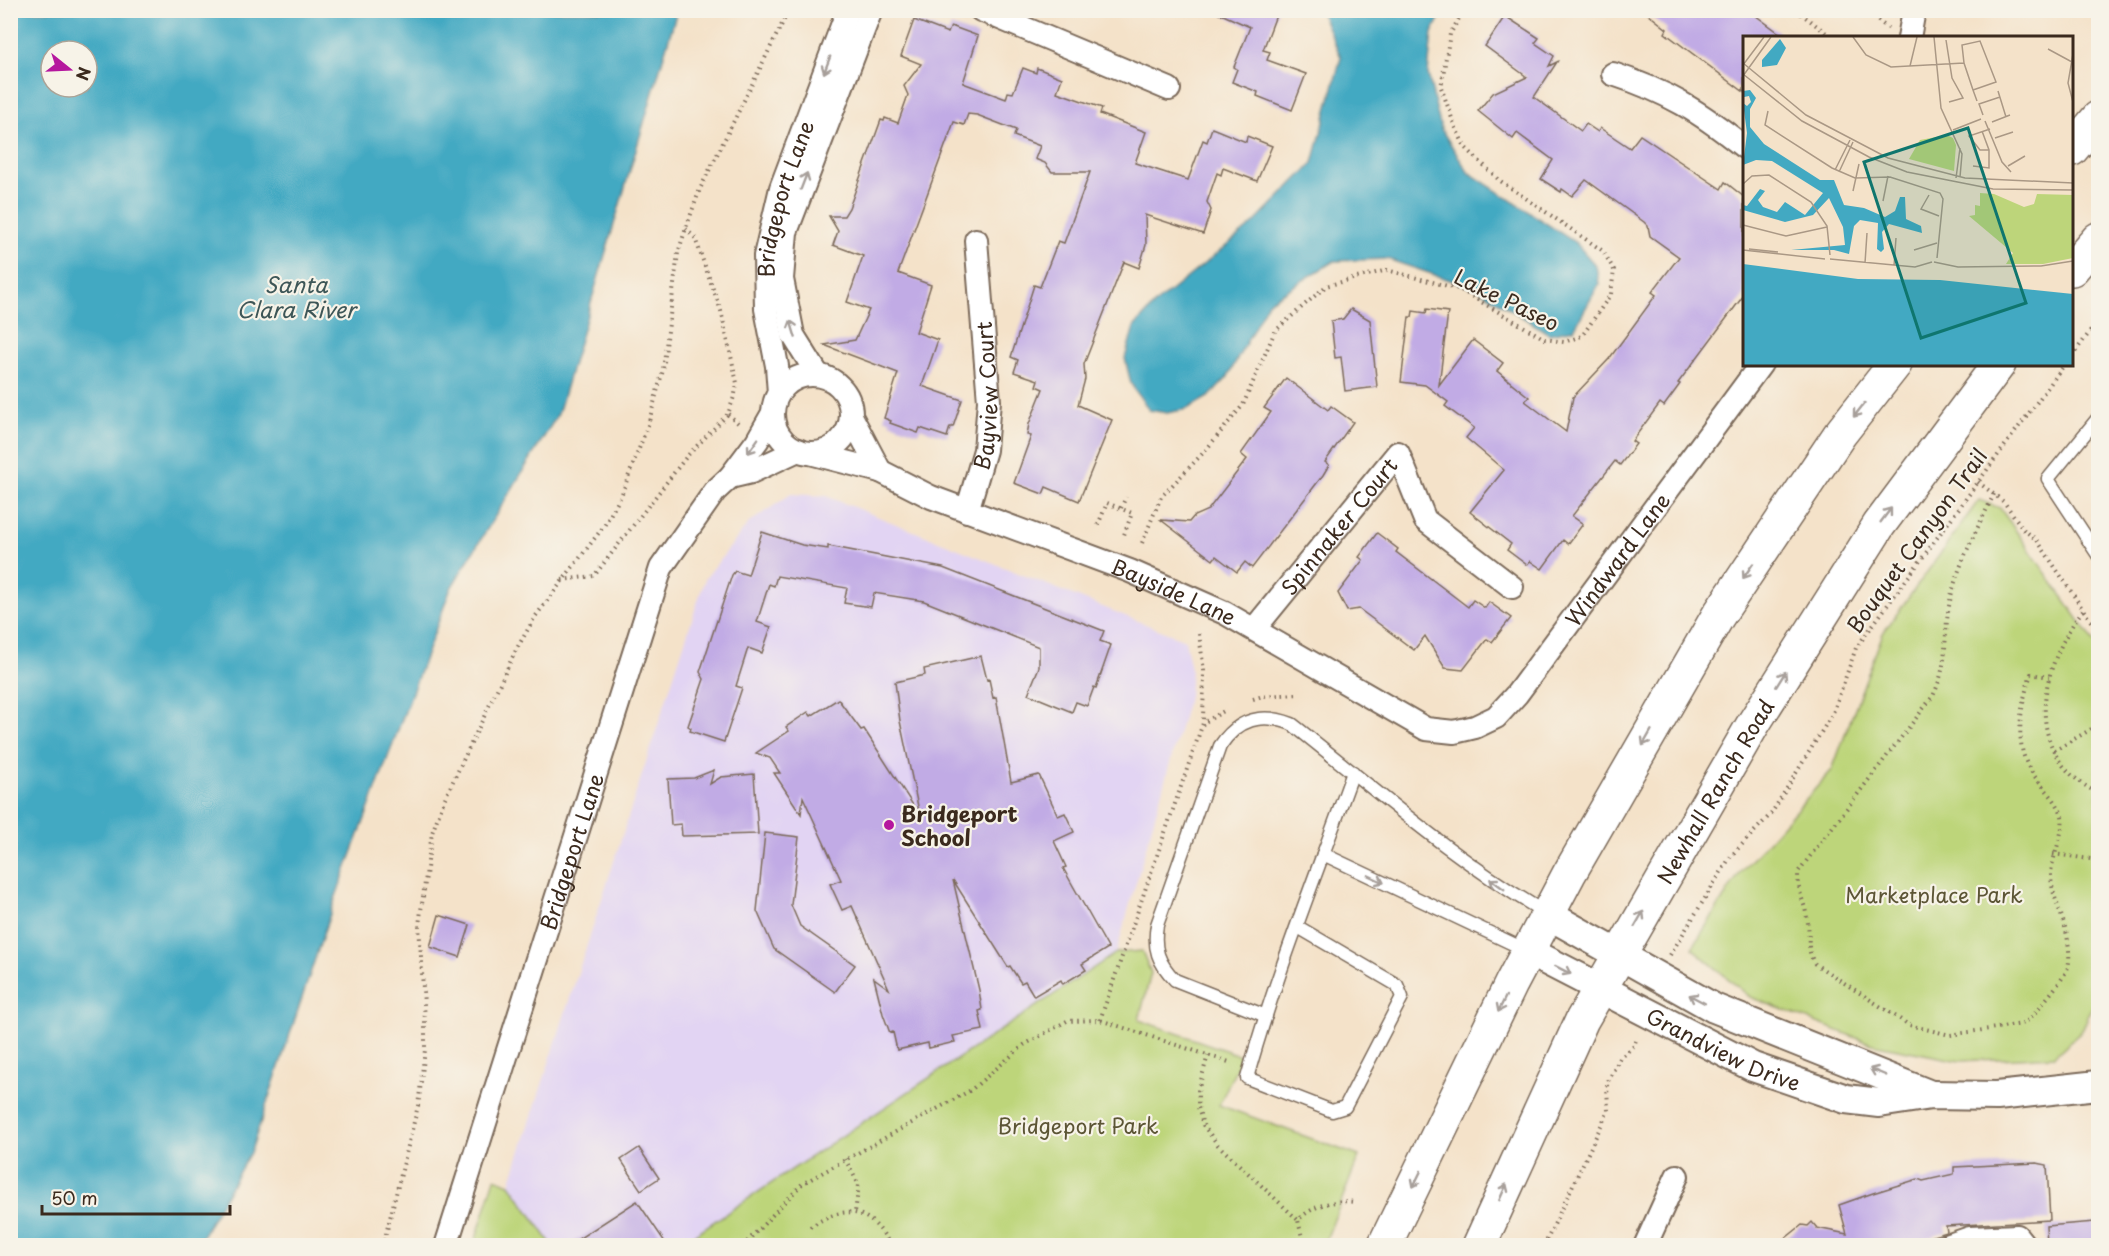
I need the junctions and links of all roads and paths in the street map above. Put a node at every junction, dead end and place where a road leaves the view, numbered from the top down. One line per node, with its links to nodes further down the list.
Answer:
1 (789, 10): 16 (path)
2 (848, 10): 27 (street, Bridgeport Lane, one-way to 27)
3 (871, 10): 26 (street, Bridgeport Lane, one-way to 3)
4 (981, 10): 12 (street)
5 (1464, 10): 40 (path, Lake Paseo)
6 (1796, 10): 10 (path)
7 (1863, 10): 9 (path)
8 (1914, 10): 9 (street)
9 (1900, 34)
10 (1830, 36)
11 (1613, 74): 14 (street)
12 (1169, 89)
13 (2098, 118): 15 (main road)
14 (1743, 146)
15 (2073, 148)
16 (686, 228): 42 (path); 42 (path)
17 (2098, 239): 19 (main road)
18 (976, 240): 37 (street, Bayview Court)
19 (2073, 268)
20 (2098, 321): 21 (path)
21 (2073, 355)
22 (1760, 366): 51 (street, Windward Lane)
23 (1893, 366): 58 (main road, one-way to 58)
24 (1998, 366): 61 (main road, Newhall Ranch Road, one-way to 24)
25 (2065, 366): 33 (path, Bouquet Canyon Trail)
26 (818, 375): 27 (street); 28 (street)
27 (776, 403): 30 (street); 32 (street, Bridgeport Lane, one-way to 32)
28 (851, 416): 30 (street); 31 (street)
29 (2098, 418): 41 (lane)
30 (804, 452): 31 (street, Bayside Lane); 32 (street)
31 (880, 471): 37 (street, Bayside Lane)
32 (730, 477): 78 (street, Bridgeport Lane)
33 (1978, 482): 34 (path); 62 (path, Bouquet Canyon Trail)
34 (1994, 494): 44 (path); 56 (path)
35 (1126, 497): 36 (path)
36 (1121, 508): 38 (path); 39 (path)
37 (967, 511): 45 (street, Bayside Lane)
38 (1098, 525)
39 (1124, 535)
40 (1142, 543)
41 (2098, 555)
42 (562, 580): 77 (path)
43 (1512, 587): 45 (street, Spinnaker Court)
44 (2083, 610): 46 (path); 48 (path)
45 (1255, 628): 51 (street, Bayside Lane)
46 (2098, 632)
47 (1199, 634): 49 (path)
48 (2049, 677): 52 (path); 56 (path)
49 (1203, 723)
50 (2098, 725): 52 (path)
51 (1454, 732)
52 (2054, 751): 54 (path)
53 (1353, 772): 55 (lane); 58 (lane, one-way to 53); 65 (lane)
54 (2098, 793)
55 (1323, 854): 59 (lane); 60 (lane, one-way to 60)
56 (2053, 854): 57 (path)
57 (2098, 860)
58 (1547, 914): 60 (main road); 61 (street, Grandview Drive)
59 (1298, 927): 65 (lane); 67 (lane)
60 (1527, 951): 63 (street, Grandview Drive, one-way to 63); 81 (main road, one-way to 81)
61 (1618, 955): 62 (street, Grandview Drive); 63 (main road, Newhall Ranch Road)
62 (1661, 980): 69 (street, Grandview Drive, one-way to 62)
63 (1599, 988): 64 (street, Grandview Drive); 82 (main road, Newhall Ranch Road, one-way to 63)
64 (1647, 1014): 69 (street, Grandview Drive); 83 (path)
65 (1266, 1016): 67 (lane)
66 (1208, 1055): 67 (path); 70 (path); 74 (path)
67 (1250, 1069)
68 (2098, 1085): 69 (street, Grandview Drive)
69 (1931, 1095)
70 (845, 1159): 73 (path); 79 (path)
71 (1677, 1176): 84 (street)
72 (1354, 1202): 74 (path)
73 (855, 1212): 75 (path); 76 (path)
74 (1298, 1220): 80 (path)
75 (810, 1227)
76 (888, 1241)
77 (383, 1245)
78 (446, 1245)
79 (743, 1245)
80 (1305, 1245)
81 (1384, 1245)
82 (1479, 1245)
83 (1544, 1245)
84 (1645, 1245)
85 (1947, 1245): 86 (street)
86 (2025, 1245)

